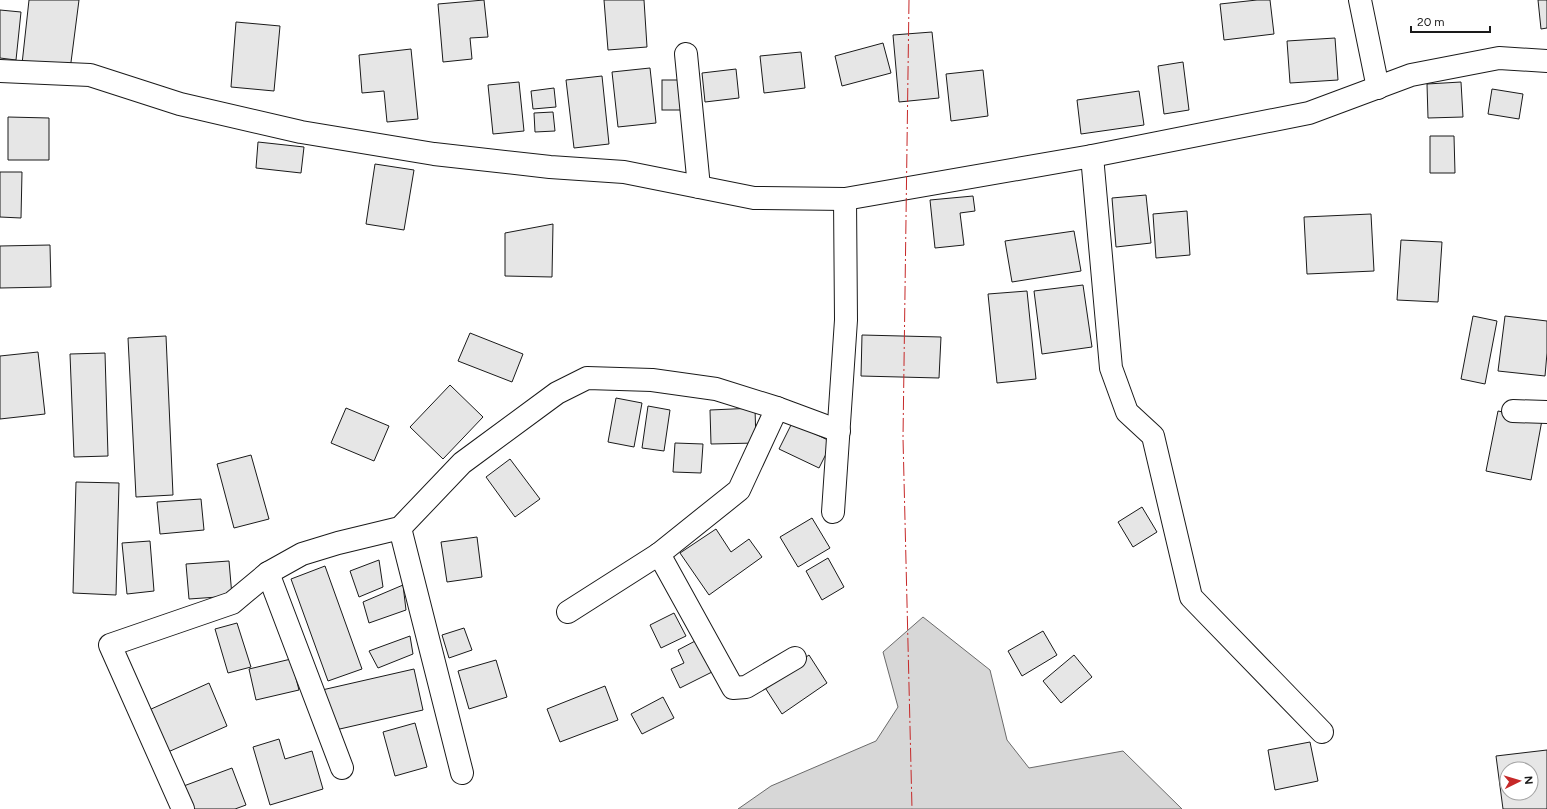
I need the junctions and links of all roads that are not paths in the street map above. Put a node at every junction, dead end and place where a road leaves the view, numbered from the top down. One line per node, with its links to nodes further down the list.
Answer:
1 (1360, 0): 5 (street)
2 (686, 54): 7 (street)
3 (1547, 61): 5 (street)
4 (0, 71): 7 (street)
5 (1378, 88): 6 (street)
6 (1092, 156): 8 (street); 19 (street)
7 (699, 187): 8 (street)
8 (845, 199): 12 (street)
9 (777, 408): 12 (street); 14 (street); 15 (street)
10 (1513, 411): 11 (street)
11 (1547, 412)
12 (838, 432): 13 (street)
13 (833, 512)
14 (400, 528): 16 (street); 21 (street)
15 (659, 554): 17 (street); 18 (street)
16 (268, 573): 20 (street); 22 (street)
17 (568, 612)
18 (795, 658)
19 (1322, 732)
20 (342, 768)
21 (462, 772)
22 (182, 809)

